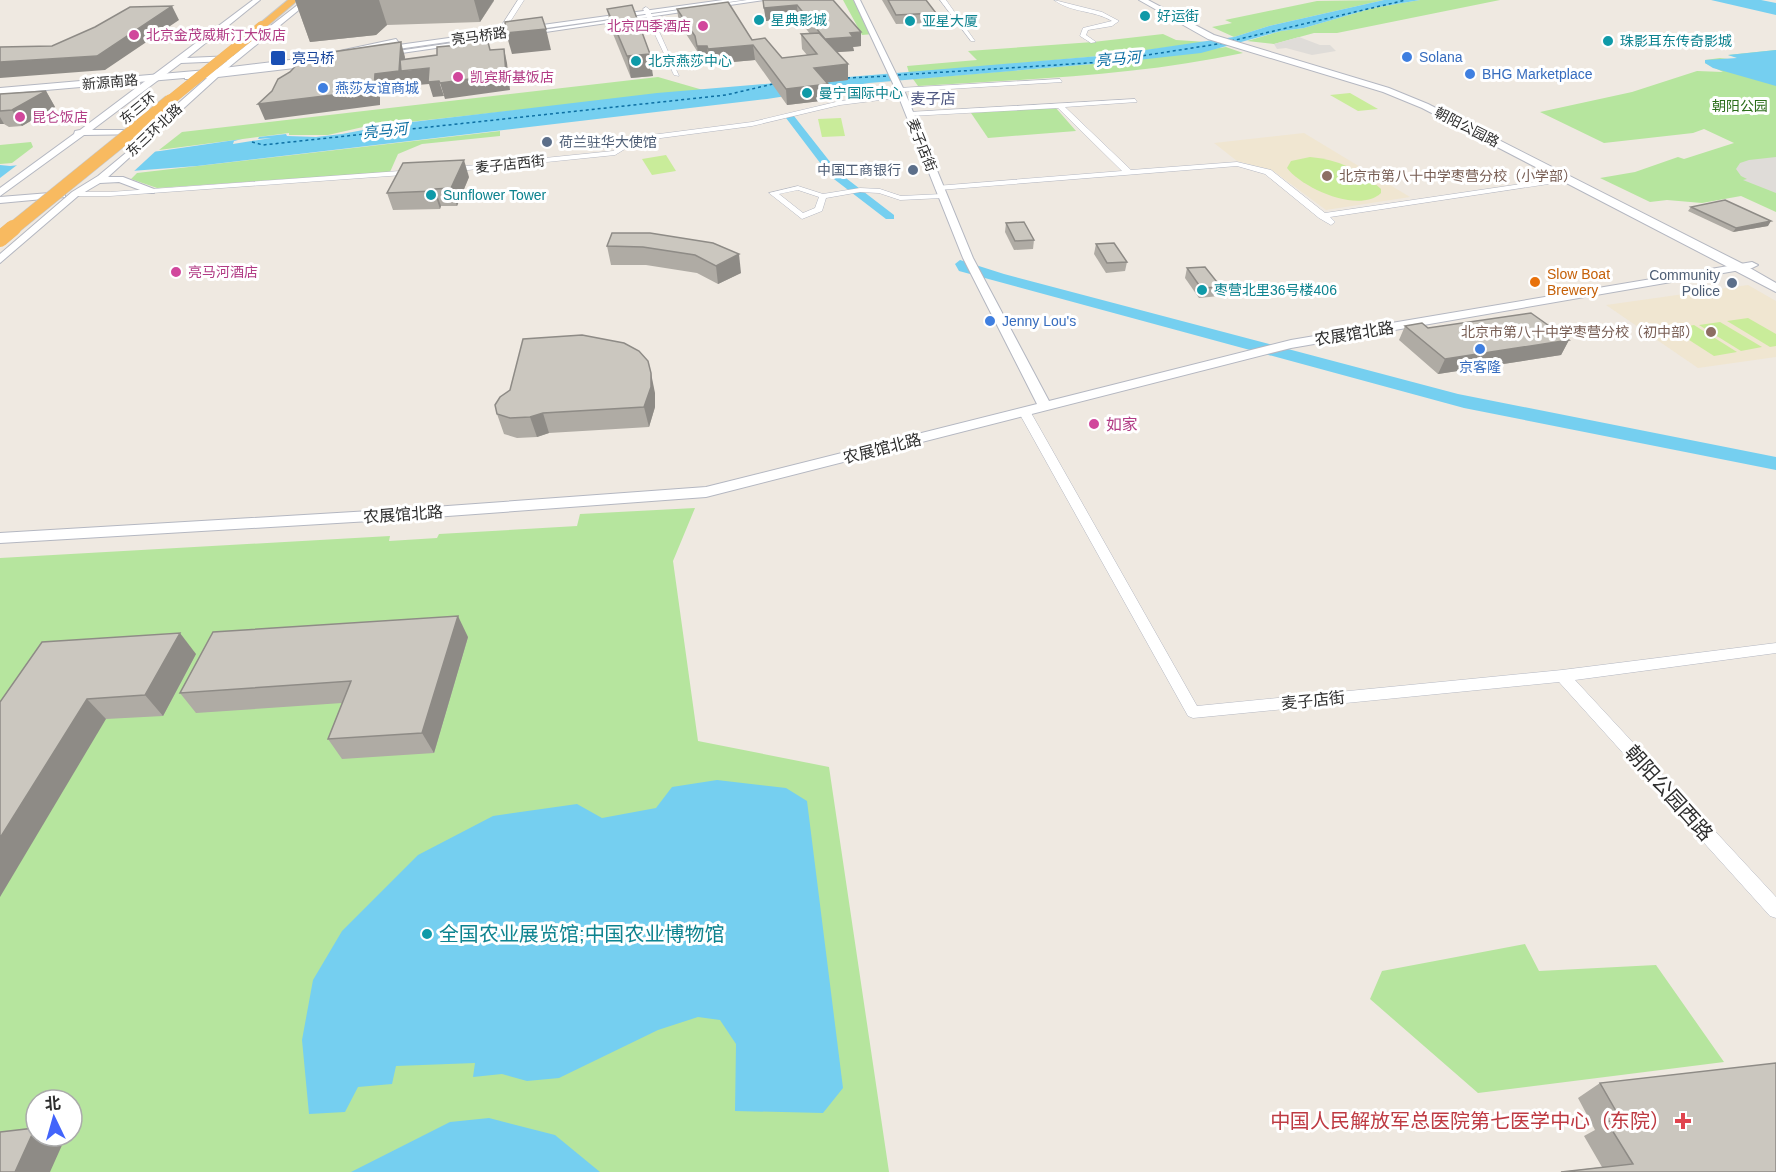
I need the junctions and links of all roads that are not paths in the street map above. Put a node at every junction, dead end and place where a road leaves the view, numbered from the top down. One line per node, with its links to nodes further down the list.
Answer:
1 (257, 0): 18 (street)
2 (294, 0): 17 (highway, 东三环)
3 (308, 0): 17 (street, 东三环北路)
4 (521, 0): 16 (street)
5 (688, 0): 16 (street)
6 (714, 0): 15 (main road, 亮马桥路)
7 (739, 0): 15 (main road, 亮马桥路)
8 (761, 0): 15 (street)
9 (857, 0): 30 (street, 麦子店街)
10 (943, 0): 20 (street)
11 (1057, 0): 21 (street)
12 (1143, 0): 19 (main road, 朝阳公园路)
13 (1150, 0): 19 (main road, 朝阳公园路)
14 (276, 1): 49 (highway, 东三环)
15 (648, 13): 16 (main road, 亮马桥路); 25 (main road, 亮马桥路); 26 (street)
16 (506, 27): 25 (main road, 亮马桥路)
17 (266, 28): 18 (street); 23 (street, 东三环北路); 50 (highway, 东三环, bridge)
18 (214, 34): 24 (street)
19 (1213, 36): 22 (main road, 朝阳公园路)
20 (973, 40)
21 (1093, 42)
22 (1244, 46): 40 (main road, 朝阳公园路); 52 (main road, 朝阳公园路)
23 (236, 58): 24 (street); 25 (street, 东三环北路)
24 (179, 61): 27 (street)
25 (214, 72): 27 (main road, 新源南路); 34 (street, 东三环北路)
26 (677, 75)
27 (160, 76): 29 (main road, 新源南路); 35 (street)
28 (1060, 81): 30 (street, 麦子店西街)
29 (0, 89)
30 (899, 90): 33 (street, 麦子店街); 36 (street, 麦子店西街)
31 (1135, 101): 32 (street)
32 (1059, 105): 33 (street); 38 (street)
33 (910, 114): 43 (street, 麦子店街)
34 (152, 131): 35 (street); 39 (street, 东三环北路)
35 (78, 133): 41 (street)
36 (433, 171)
37 (422, 172): 42 (street)
38 (1129, 173): 43 (street); 47 (street)
39 (99, 179): 42 (street); 44 (street, 东三环北路)
40 (1568, 179): 47 (street); 52 (main road, 朝阳公园路)
41 (4, 190)
42 (151, 191): 44 (street)
43 (940, 192): 45 (street); 55 (street, 麦子店街)
44 (75, 195): 46 (street); 51 (street, 东三环北路)
45 (824, 196): 45 (street)
46 (0, 200)
47 (1322, 216): 48 (street)
48 (1331, 222)
49 (0, 224)
50 (0, 239)
51 (0, 260)
52 (1746, 266): 53 (main road, 朝阳公园路); 54 (main road, 朝阳公园路); 55 (street, 农展馆北路)
53 (1776, 279)
54 (1776, 288)
55 (1045, 406): 56 (street, 农展馆北路)
56 (1024, 411): 57 (street, 农展馆北路); 59 (street, 麦子店街)
57 (0, 538)
58 (1776, 648): 59 (street, 麦子店街)
59 (1562, 676): 60 (street, 朝阳公园西路)
60 (1776, 910)

